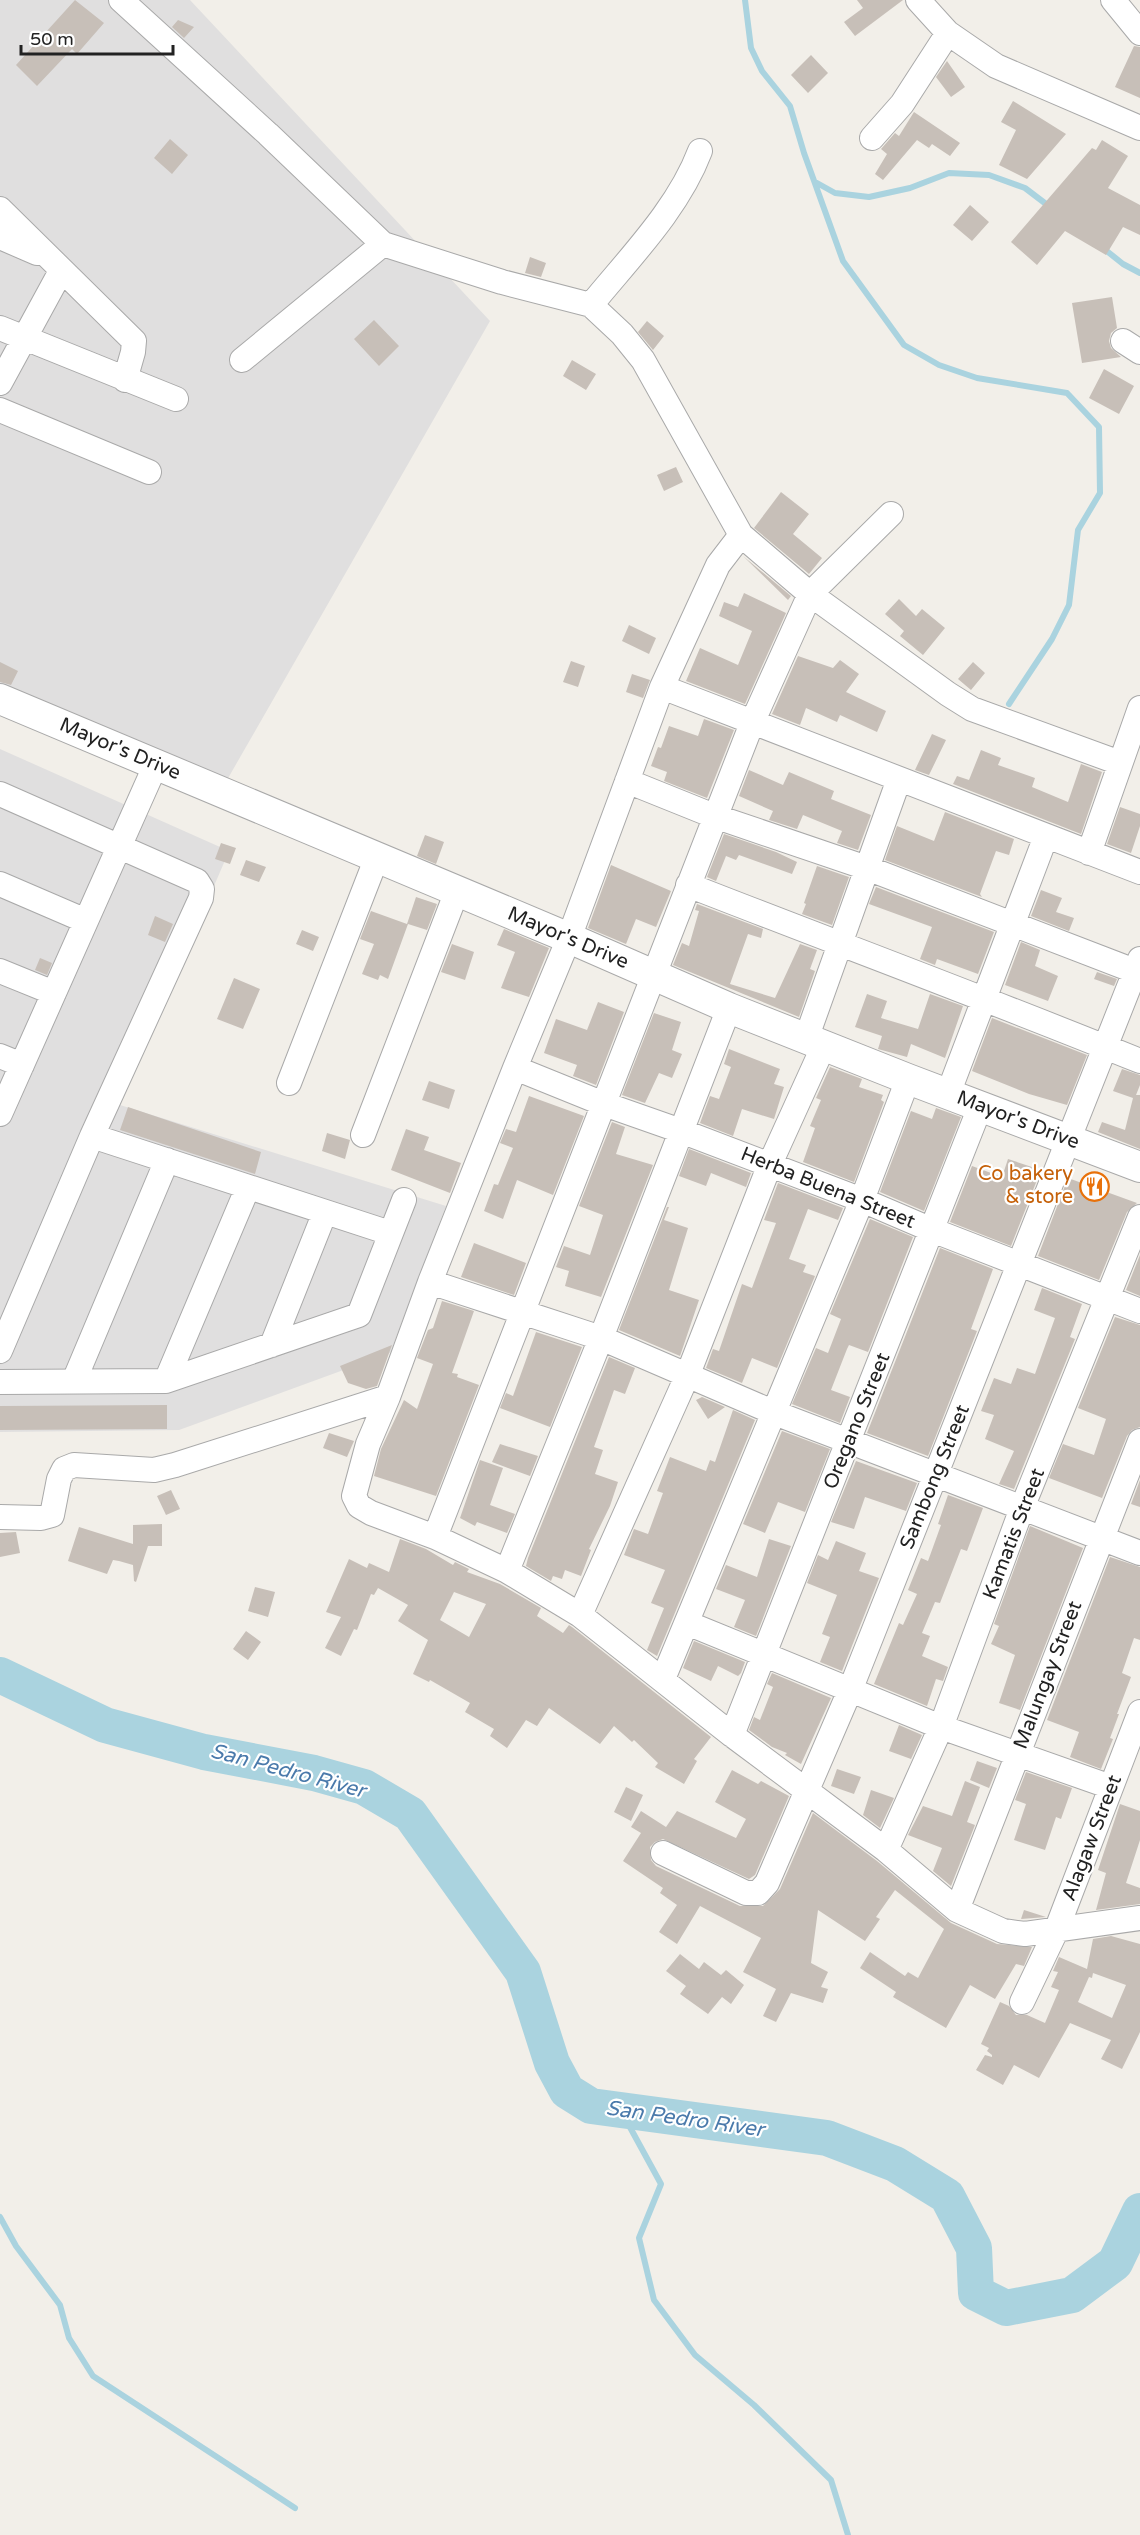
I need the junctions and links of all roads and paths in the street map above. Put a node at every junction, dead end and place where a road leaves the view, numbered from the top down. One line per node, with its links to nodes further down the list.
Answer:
1 (121, 0): 11 (street)
2 (918, 0): 4 (street)
3 (1113, 0): 5 (street)
4 (948, 33): 6 (street); 7 (street)
5 (1140, 33)
6 (1140, 129)
7 (872, 138)
8 (700, 151): 13 (street)
9 (0, 209): 12 (street)
10 (0, 237): 12 (street)
11 (383, 244): 13 (street); 16 (street)
12 (55, 264): 15 (street); 17 (street)
13 (591, 305): 23 (street)
14 (0, 328): 15 (street)
15 (24, 338): 17 (street); 18 (street)
16 (242, 360)
17 (125, 380): 19 (street)
18 (0, 383)
19 (176, 399)
20 (0, 410): 21 (street)
21 (149, 471)
22 (891, 514): 24 (street)
23 (741, 535): 24 (street); 25 (street)
24 (810, 594): 28 (street); 29 (street)
25 (662, 687): 28 (street); 32 (street)
26 (0, 699): 30 (street, Mayor's Drive)
27 (1140, 708): 29 (street)
28 (752, 723): 31 (street); 34 (street)
29 (1120, 763): 37 (street)
30 (156, 764): 36 (street); 38 (street, Mayor's Drive)
31 (899, 779): 35 (street); 39 (street)
32 (627, 781): 34 (street); 46 (street)
33 (0, 794): 36 (street)
34 (714, 816): 39 (street); 42 (street)
35 (1046, 836): 37 (street); 45 (street)
36 (120, 845): 44 (street); 67 (street)
37 (1089, 853): 40 (street)
38 (377, 857): 43 (street, Mayor's Drive); 60 (street)
39 (867, 868): 45 (street); 47 (street)
40 (1140, 872)
41 (0, 884): 44 (street)
42 (688, 885): 47 (street); 50 (street)
43 (457, 891): 46 (street, Mayor's Drive); 66 (street)
44 (86, 921): 51 (street)
45 (1014, 924): 48 (street); 52 (street)
46 (569, 938): 50 (street, Mayor's Drive); 58 (street)
47 (840, 945): 52 (street); 54 (street)
48 (1138, 967): 55 (street, Sambong Street)
49 (0, 971): 51 (street)
50 (653, 975): 53 (street, Mayor's Drive); 62 (street)
51 (54, 993): 56 (street)
52 (984, 998): 55 (street); 61 (street)
53 (729, 1008): 54 (street, Mayor's Drive); 65 (street)
54 (815, 1042): 59 (street, Mayor's Drive); 70 (street)
55 (1106, 1047): 57 (street); 68 (street, Sambong Street)
56 (11, 1060): 64 (street)
57 (1140, 1060)
58 (515, 1068): 62 (street, Herba Buena Street); 80 (street)
59 (908, 1079): 61 (street, Mayor's Drive); 74 (street)
60 (289, 1083)
61 (948, 1094): 63 (street, Mayor's Drive)
62 (604, 1104): 65 (street, Herba Buena Street); 83 (street)
63 (980, 1107): 68 (street, Mayor's Drive); 77 (street, Oregano Street)
64 (0, 1114)
65 (681, 1131): 70 (street, Herba Buena Street); 84 (street)
66 (363, 1135)
67 (92, 1136): 69 (street); 86 (street)
68 (1068, 1139): 71 (street, Mayor's Drive); 79 (street, Sambong Street)
69 (167, 1160): 72 (street); 88 (street)
70 (770, 1164): 74 (street, Herba Buena Street); 87 (street)
71 (1140, 1167)
72 (248, 1187): 75 (street); 89 (street)
73 (404, 1200): 78 (street)
74 (862, 1200): 77 (street, Herba Buena Street); 92 (street)
75 (325, 1212): 78 (street); 85 (street)
76 (1140, 1217): 81 (street, Kamatis Street)
77 (932, 1230): 79 (street, Herba Buena Street); 93 (street, Oregano Street)
78 (390, 1233): 85 (street)
79 (1019, 1264): 81 (street, Herba Buena Street); 95 (street, Sambong Street)
80 (430, 1282): 83 (street); 91 (street)
81 (1107, 1298): 82 (street, Herba Buena Street); 96 (street, Kamatis Street)
82 (1140, 1311)
83 (523, 1314): 84 (street); 98 (street)
84 (601, 1338): 87 (street); 101 (street)
85 (272, 1345): 89 (street)
86 (0, 1351)
87 (688, 1374): 92 (street); 102 (street)
88 (74, 1381): 89 (street); 90 (street)
89 (166, 1381)
90 (0, 1382)
91 (388, 1397): 97 (street); 98 (street)
92 (775, 1413): 93 (street); 103 (street)
93 (849, 1440): 95 (street); 104 (street, Oregano Street)
94 (1140, 1441): 99 (street, Malungay Street)
95 (937, 1475): 96 (street); 106 (street, Sambong Street)
96 (1023, 1508): 99 (street); 108 (street, Kamatis Street)
97 (0, 1517)
98 (435, 1536): 101 (street)
99 (1102, 1538): 100 (street); 110 (street, Malungay Street)
100 (1140, 1553)
101 (507, 1571): 102 (street)
102 (580, 1615): 105 (street)
103 (687, 1623): 104 (street); 105 (street)
104 (764, 1654): 106 (street); 109 (street, Oregano Street)
105 (663, 1679): 109 (street)
106 (851, 1688): 108 (street); 112 (street, Sambong Street)
107 (1140, 1712): 111 (street, Alagaw Street)
108 (941, 1727): 110 (street); 113 (street, Kamatis Street)
109 (732, 1735): 112 (street)
110 (1017, 1754): 111 (street); 115 (street, Malungay Street)
111 (1111, 1787): 117 (street, Alagaw Street)
112 (807, 1791): 113 (street); 114 (street, Sambong Street)
113 (886, 1850): 115 (street)
114 (663, 1853)
115 (957, 1910): 117 (street)
116 (1140, 1918): 117 (street)
117 (1056, 1931): 118 (street, Alagaw Street)
118 (1022, 2002)

